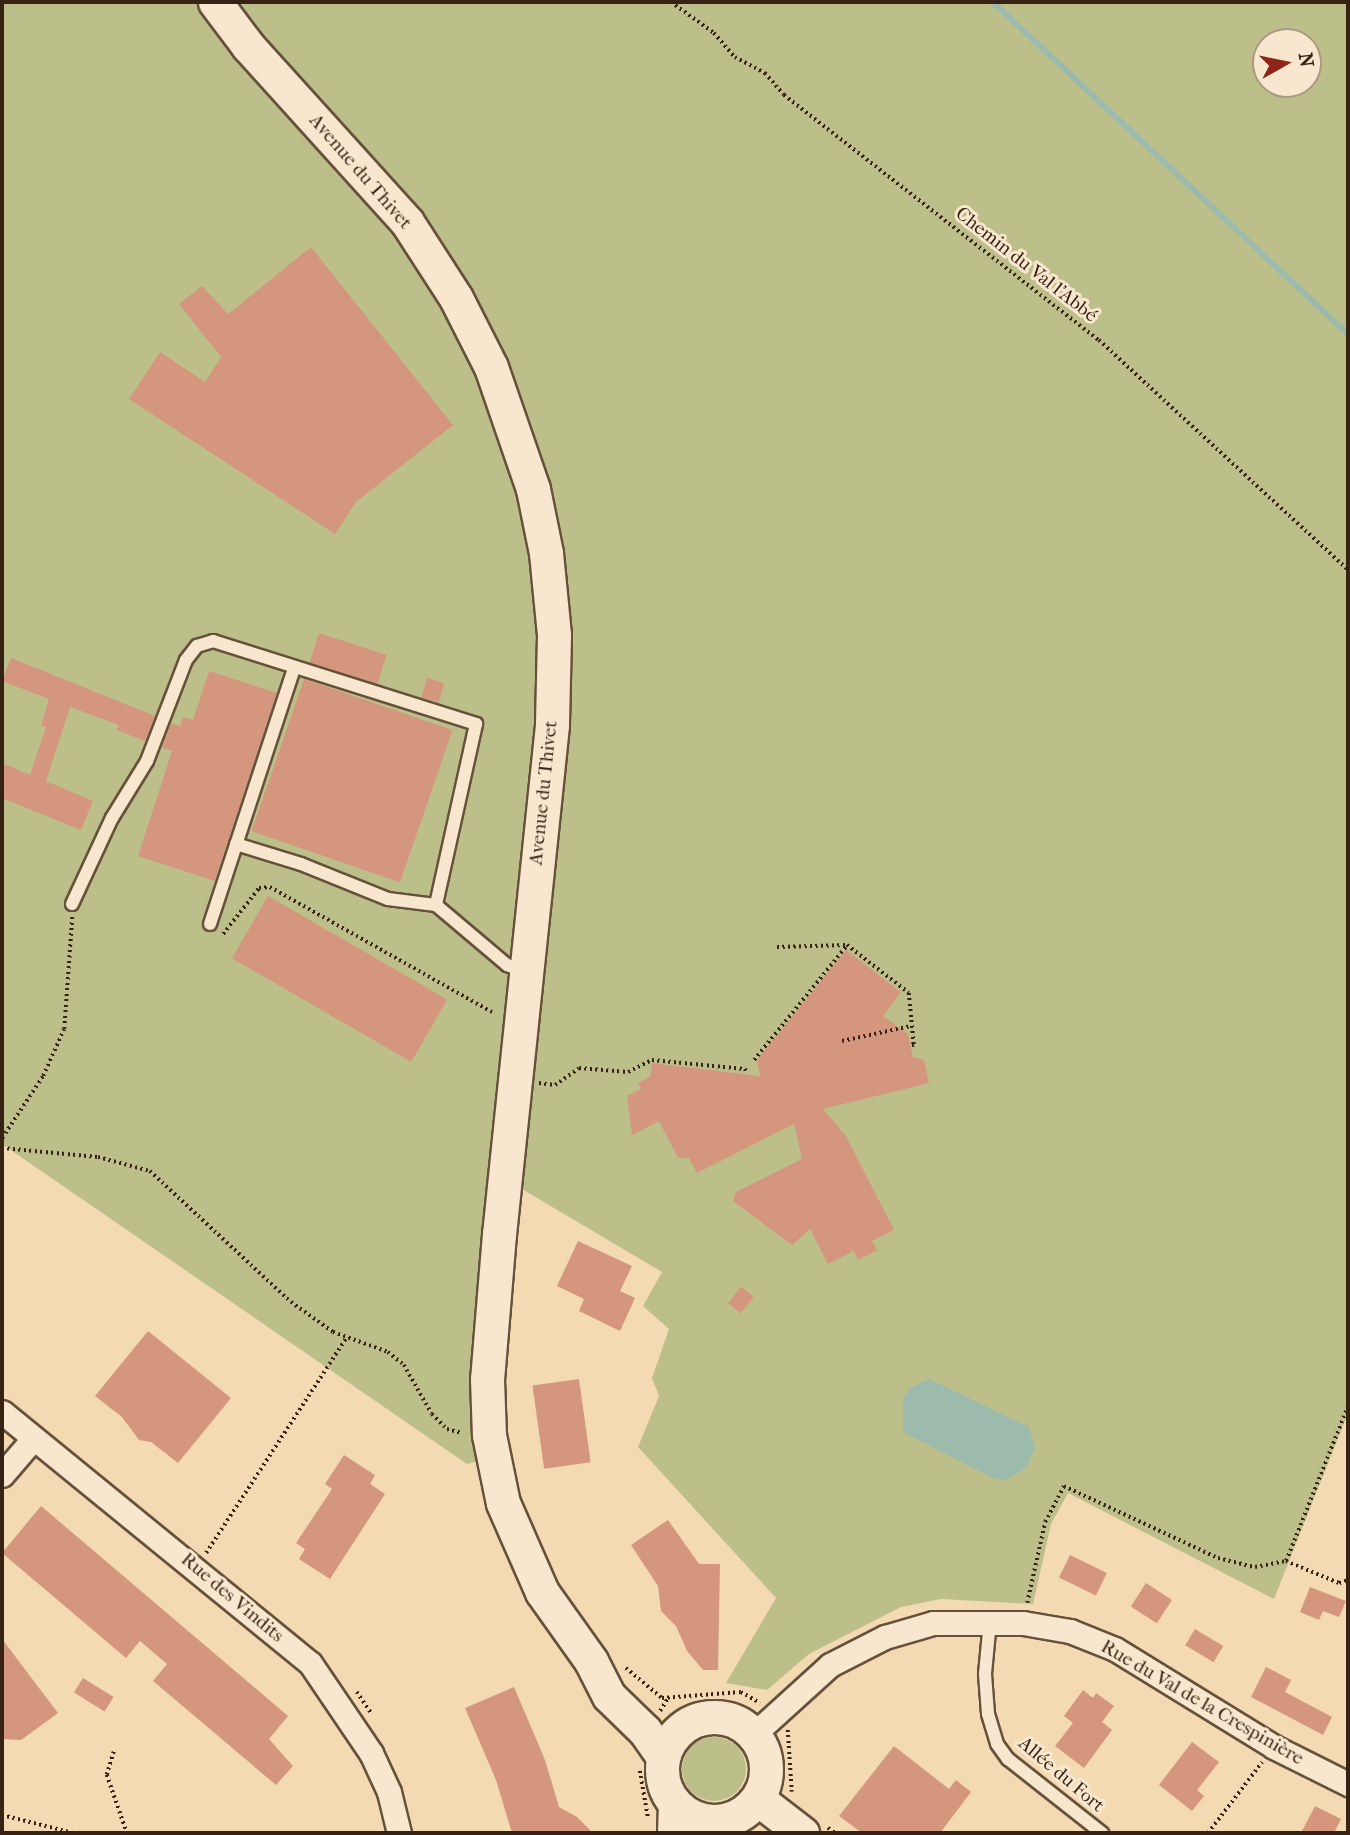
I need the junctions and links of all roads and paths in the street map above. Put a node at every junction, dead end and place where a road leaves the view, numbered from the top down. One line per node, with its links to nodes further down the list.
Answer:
1 (215, 2): 11 (main road, Avenue du Thivet)
2 (671, 2): 3 (path, Chemin du Val l'Abbé)
3 (1348, 569)
4 (294, 669): 5 (lane); 6 (lane); 7 (lane)
5 (236, 844): 7 (lane); 8 (lane)
6 (72, 904): 19 (path)
7 (436, 905): 11 (lane)
8 (210, 924): 13 (path)
9 (847, 945): 10 (path); 12 (path); 16 (path)
10 (777, 947)
11 (526, 972): 13 (main road, Avenue du Thivet)
12 (911, 1026): 14 (path); 15 (path)
13 (521, 1029): 24 (main road, Avenue du Thivet)
14 (842, 1041)
15 (911, 1046)
16 (754, 1060)
17 (535, 1071): 18 (path)
18 (747, 1073)
19 (2, 1138)
20 (2, 1148): 21 (path)
21 (346, 1338): 24 (path); 28 (path)
22 (1348, 1406): 27 (path)
23 (2, 1412): 25 (street, Rue des Vindits)
24 (489, 1435): 32 (main road, Avenue du Thivet)
25 (33, 1439): 26 (street); 28 (street, Rue des Vindits)
26 (2, 1475)
27 (1286, 1561): 29 (path); 31 (path)
28 (195, 1567): 45 (street, Rue des Vindits)
29 (1348, 1580)
30 (990, 1620): 31 (street, Rue du Val de la Crespinière); 34 (street, Rue du Val de la Crespinière); 48 (lane, Allée du Fort)
31 (1023, 1623): 35 (street, Rue du Val de la Crespinière)
32 (605, 1661): 33 (path); 33 (main road, Avenue du Thivet); 37 (main road, Avenue du Thivet)
33 (677, 1712): 34 (main road); 37 (main road)
34 (754, 1734): 40 (main road)
35 (1273, 1747): 38 (street, Rue du Val de la Crespinière); 49 (path)
36 (114, 1752): 44 (path)
37 (663, 1758): 39 (main road)
38 (1348, 1784)
39 (670, 1799): 42 (main road); 46 (street)
40 (758, 1799): 42 (main road); 47 (main road)
41 (2, 1815): 43 (path)
42 (699, 1828)
43 (73, 1833)
44 (127, 1833)
45 (399, 1833)
46 (669, 1833)
47 (802, 1833)
48 (1102, 1833)
49 (1208, 1833)

